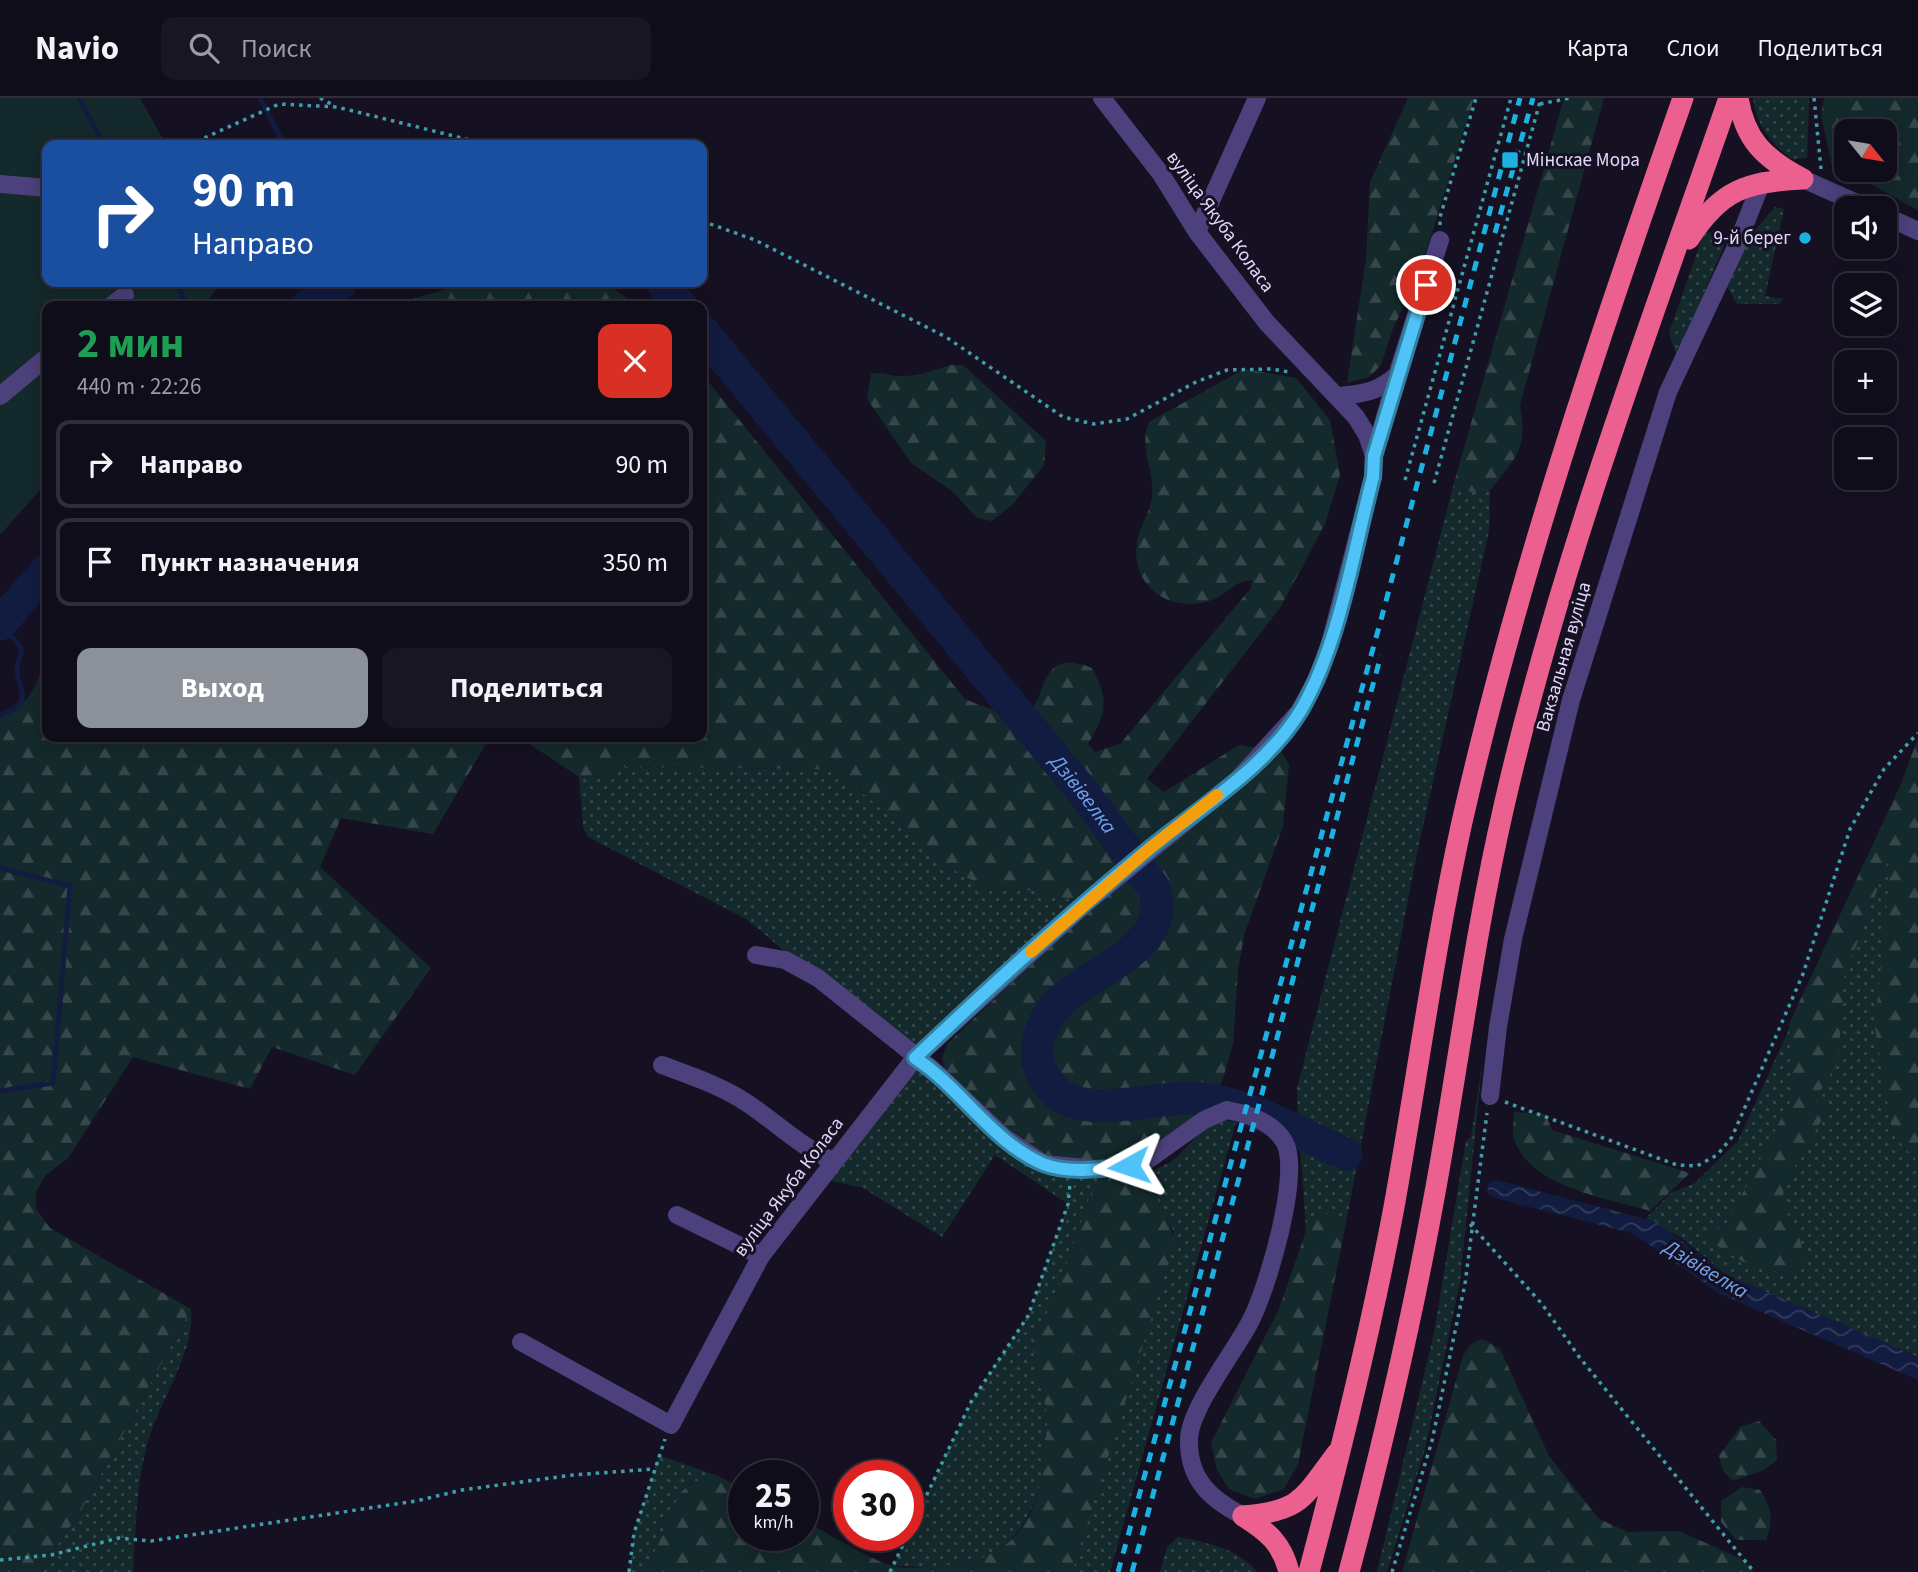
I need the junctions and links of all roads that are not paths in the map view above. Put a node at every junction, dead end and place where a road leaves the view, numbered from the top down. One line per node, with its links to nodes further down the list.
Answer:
1 (1102, 98): 13 (street, вуліца Якуба Коласа)
2 (1257, 98): 13 (street)
3 (1683, 98): 29 (highway)
4 (1729, 98): 15 (highway)
5 (1738, 98): 6 (highway)
6 (1803, 178): 7 (highway); 10 (street)
7 (1762, 181): 15 (highway); 24 (street, Вакзальная вуліца)
8 (0, 184): 9 (street)
9 (42, 188)
10 (1840, 196)
11 (1897, 221): 12 (street)
12 (1918, 231)
13 (1197, 232): 19 (street, вуліца Якуба Коласа)
14 (1440, 240): 17 (street, вуліца Якуба Коласа)
15 (1669, 270): 33 (highway)
16 (42, 362): 18 (street)
17 (1397, 375): 19 (street); 20 (street, вуліца Якуба Коласа)
18 (0, 396)
19 (1338, 396): 20 (street, вуліца Якуба Коласа)
20 (1374, 456): 22 (street, вуліца Якуба Коласа)
21 (756, 955): 22 (street)
22 (915, 1058): 25 (street, вуліца Якуба Коласа); 30 (street)
23 (662, 1065): 25 (street)
24 (1490, 1096)
25 (833, 1161): 27 (street, вуліца Якуба Коласа)
26 (677, 1215): 27 (street)
27 (761, 1256): 28 (street, вуліца Якуба Коласа)
28 (521, 1342)
29 (1342, 1446): 30 (highway); 32 (highway)
30 (1243, 1516): 31 (highway)
31 (1289, 1572)
32 (1309, 1572)
33 (1349, 1572)

